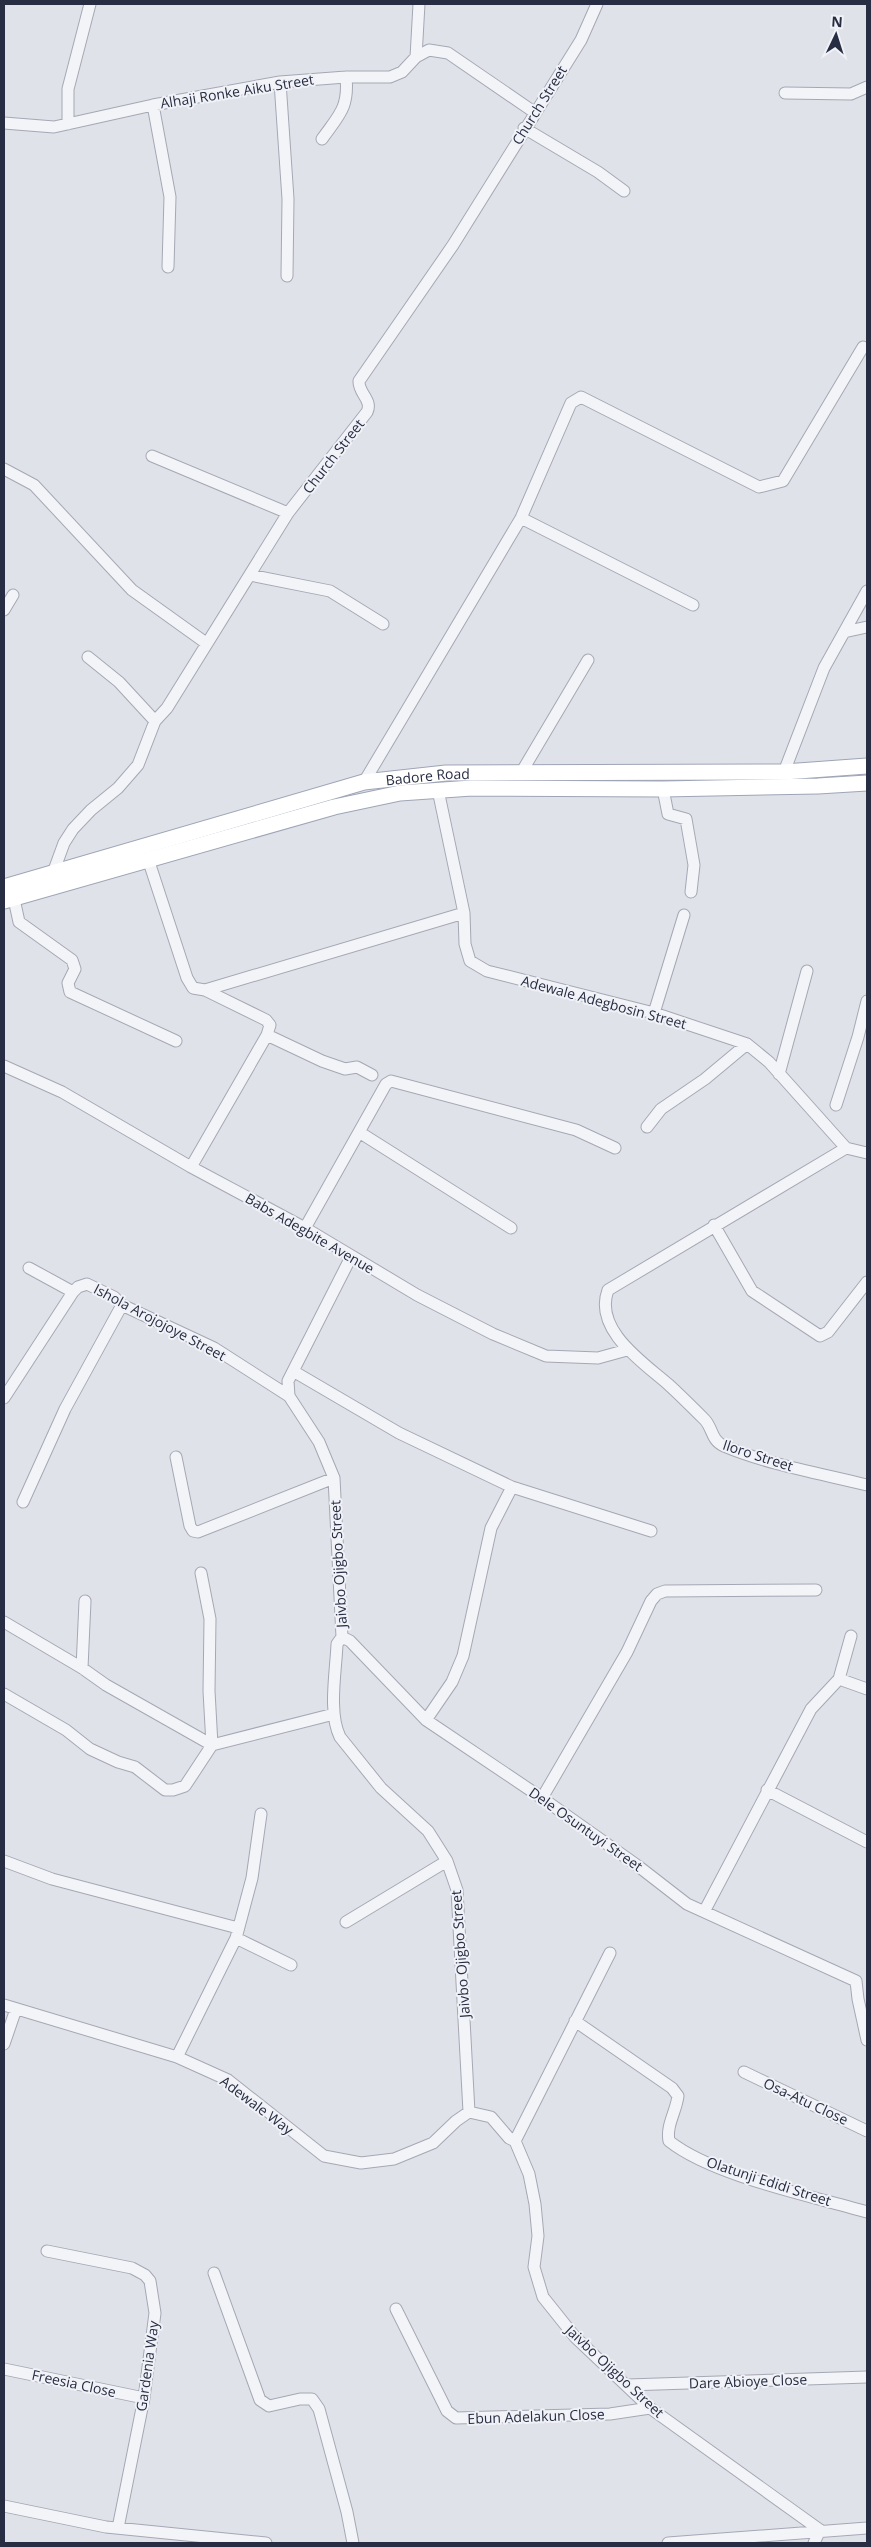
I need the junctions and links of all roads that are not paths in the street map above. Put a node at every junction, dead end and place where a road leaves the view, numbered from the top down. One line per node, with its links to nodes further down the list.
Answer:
1 (90, 4): 12 (street)
2 (419, 4): 4 (street)
3 (597, 4): 10 (street, Church Street)
4 (416, 58): 5 (street, Alhaji Ronke Aiku Street); 10 (street, Alhaji Ronke Aiku Street)
5 (346, 77): 6 (street, Alhaji Ronke Aiku Street); 14 (street)
6 (280, 82): 9 (street, Alhaji Ronke Aiku Street); 17 (street)
7 (867, 87): 8 (street)
8 (785, 93)
9 (153, 105): 12 (street, Alhaji Ronke Aiku Street); 16 (street)
10 (534, 112): 13 (street, Church Street)
11 (4, 123): 12 (street, Alhaji Ronke Aiku Street)
12 (68, 124)
13 (524, 128): 15 (street); 21 (street, Church Street)
14 (322, 139)
15 (624, 191)
16 (168, 267)
17 (287, 276)
18 (863, 347): 22 (street)
19 (152, 456): 21 (street)
20 (4, 469): 31 (street)
21 (288, 513): 23 (street, Church Street)
22 (521, 518): 26 (street); 38 (street)
23 (250, 575): 28 (street); 31 (street, Church Street)
24 (867, 591): 30 (street)
25 (12, 595): 27 (street)
26 (693, 605)
27 (4, 610)
28 (384, 624)
29 (867, 627): 30 (street)
30 (844, 632): 36 (street)
31 (206, 643): 34 (street, Church Street)
32 (88, 657): 34 (street)
33 (588, 660): 37 (street)
34 (155, 721): 43 (street, Church Street)
35 (867, 766): 36 (main road, Badore Road)
36 (784, 772): 37 (main road, Badore Road)
37 (521, 773): 38 (main road, Badore Road)
38 (364, 782): 43 (main road, Badore Road)
39 (867, 783): 40 (main road, Badore Road)
40 (663, 789): 41 (main road, Badore Road); 45 (street)
41 (438, 790): 42 (main road, Badore Road); 47 (street, Adewale Adegbosin Street)
42 (149, 862): 46 (main road, Badore Road); 50 (street)
43 (54, 873): 44 (main road, Badore Road)
44 (4, 887)
45 (690, 892)
46 (9, 900): 54 (street)
47 (464, 913): 50 (street); 52 (street, Adewale Adegbosin Street)
48 (684, 915): 52 (street)
49 (807, 971): 57 (street)
50 (205, 990): 53 (street)
51 (867, 1001): 59 (street)
52 (654, 1013): 55 (street, Adewale Adegbosin Street)
53 (266, 1035): 58 (street); 65 (street)
54 (176, 1041)
55 (747, 1044): 57 (street, Adewale Adegbosin Street); 60 (street)
56 (4, 1066): 65 (street, Babs Adegbite Avenue)
57 (779, 1074): 63 (street, Adewale Adegbosin Street)
58 (372, 1075)
59 (836, 1105)
60 (647, 1127)
61 (360, 1132): 62 (street); 67 (street); 68 (street)
62 (614, 1148)
63 (846, 1148): 64 (street); 66 (street)
64 (867, 1153)
65 (191, 1167): 67 (street, Babs Adegbite Avenue)
66 (714, 1225): 71 (street); 74 (street, Iloro Street)
67 (305, 1228): 69 (street, Babs Adegbite Avenue)
68 (511, 1228)
69 (351, 1257): 74 (street, Babs Adegbite Avenue); 75 (street)
70 (29, 1268): 72 (street, Ishola Arojojoye Street)
71 (867, 1282)
72 (73, 1292): 73 (street, Ishola Arojojoye Street); 77 (street)
73 (122, 1306): 76 (street, Ishola Arojojoye Street); 82 (street)
74 (627, 1350): 80 (street, Iloro Street)
75 (293, 1371): 76 (street); 81 (street)
76 (289, 1396): 79 (street, Jaivbo Ojigbo Street)
77 (4, 1398)
78 (176, 1457): 79 (street)
79 (334, 1478): 89 (street, Jaivbo Ojigbo Street)
80 (867, 1485)
81 (512, 1487): 83 (street); 95 (street)
82 (23, 1502)
83 (651, 1531)
84 (201, 1573): 96 (street)
85 (816, 1590): 98 (street)
86 (85, 1600): 90 (street)
87 (4, 1622): 90 (street)
88 (851, 1636): 91 (street)
89 (342, 1637): 94 (street, Jaivbo Ojigbo Street); 95 (street, Dele Osuntuyi Street)
90 (82, 1668): 96 (street)
91 (840, 1679): 92 (street); 97 (street)
92 (867, 1689)
93 (4, 1694): 96 (street)
94 (334, 1714): 96 (street); 102 (street, Jaivbo Ojigbo Street)
95 (426, 1720): 98 (street, Dele Osuntuyi Street)
96 (212, 1745)
97 (767, 1790): 100 (street); 103 (street)
98 (542, 1798): 103 (street, Dele Osuntuyi Street)
99 (260, 1814): 105 (street)
100 (867, 1842)
101 (4, 1860): 105 (street)
102 (447, 1861): 104 (street); 117 (street, Jaivbo Ojigbo Street)
103 (705, 1910): 109 (street, Dele Osuntuyi Street)
104 (346, 1922)
105 (237, 1933): 107 (street); 115 (street)
106 (610, 1953): 112 (street)
107 (291, 1965)
108 (867, 1976): 109 (street)
109 (856, 1982): 113 (street)
110 (4, 2005): 111 (street, Adewale Way)
111 (16, 2010): 114 (street); 115 (street, Adewale Way)
112 (575, 2021): 119 (street); 120 (street, Olatunji Edidi Street)
113 (867, 2040)
114 (4, 2044)
115 (177, 2057): 117 (street, Adewale Way)
116 (744, 2072): 118 (street, Osa-Atu Close)
117 (469, 2112): 119 (street, Jaivbo Ojigbo Street)
118 (867, 2130)
119 (515, 2141): 126 (street, Jaivbo Ojigbo Street)
120 (867, 2212)
121 (47, 2251): 127 (street, Gardenia Way)
122 (214, 2273): 134 (street)
123 (396, 2309): 128 (street, Ebun Adelakun Close)
124 (4, 2369): 127 (street, Freesia Close)
125 (867, 2377): 126 (street, Dare Abioye Close)
126 (628, 2385): 128 (street, Jaivbo Ojigbo Street)
127 (144, 2398): 130 (street, Gardenia Way)
128 (650, 2408): 132 (street, Jaivbo Ojigbo Street)
129 (4, 2506): 130 (street)
130 (118, 2528): 133 (street)
131 (867, 2528): 132 (street)
132 (820, 2530): 135 (street); 136 (street)
133 (266, 2543)
134 (353, 2543)
135 (668, 2543)
136 (814, 2543)

